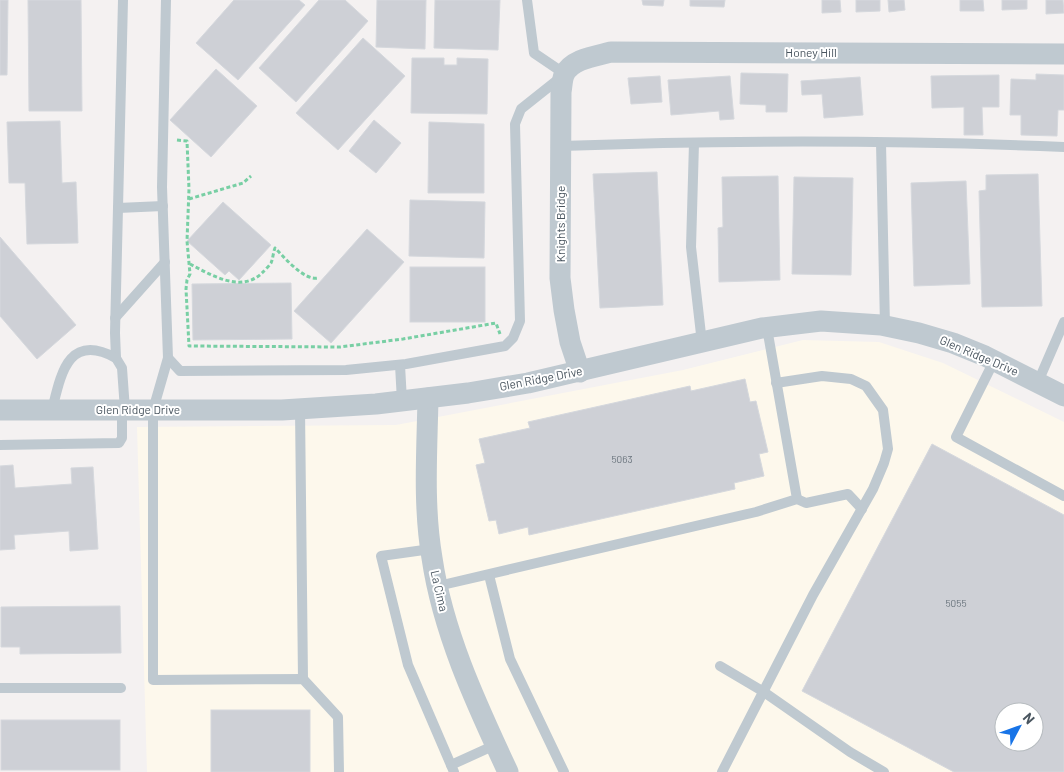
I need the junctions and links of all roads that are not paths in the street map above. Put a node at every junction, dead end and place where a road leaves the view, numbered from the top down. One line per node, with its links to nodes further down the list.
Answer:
1 (123, 0): 11 (lane)
2 (166, 0): 10 (lane)
3 (527, 0): 5 (lane)
4 (1064, 54): 5 (street, Honey Hill)
5 (565, 74): 8 (street, Knights Bridge); 21 (lane)
6 (694, 143): 7 (lane); 8 (lane); 17 (lane)
7 (881, 143): 9 (lane); 15 (lane)
8 (561, 146): 22 (street, Knights Bridge)
9 (1064, 147)
10 (163, 206): 11 (lane); 12 (lane)
11 (118, 208): 13 (lane)
12 (165, 262): 13 (lane); 19 (lane)
13 (115, 318): 18 (lane)
14 (1064, 322): 23 (lane)
15 (885, 326): 16 (street, Glen Ridge Drive); 20 (street, Glen Ridge Drive)
16 (767, 328): 17 (street, Glen Ridge Drive); 24 (lane)
17 (702, 343): 22 (street, Glen Ridge Drive)
18 (116, 358): 30 (lane); 31 (lane)
19 (168, 358): 21 (lane); 32 (lane)
20 (994, 361): 23 (street, Glen Ridge Drive); 34 (lane)
21 (400, 365): 27 (lane)
22 (580, 372): 26 (street, Glen Ridge Drive)
23 (1038, 382): 25 (street, Glen Ridge Drive)
24 (776, 383): 35 (lane); 36 (lane)
25 (1064, 396)
26 (428, 398): 27 (street, Glen Ridge Drive); 37 (street, La Cima)
27 (402, 401): 28 (street, Glen Ridge Drive)
28 (300, 409): 32 (street, Glen Ridge Drive); 41 (lane)
29 (0, 410): 30 (street, Glen Ridge Drive)
30 (52, 410): 31 (street, Glen Ridge Drive)
31 (123, 410): 32 (street, Glen Ridge Drive); 33 (lane)
32 (153, 410): 41 (lane)
33 (0, 445)
34 (1064, 496)
35 (798, 499): 36 (lane); 38 (lane)
36 (862, 509): 44 (lane)
37 (431, 549): 39 (street, La Cima); 46 (lane)
38 (489, 574): 39 (lane); 49 (lane)
39 (438, 586): 45 (street, La Cima)
40 (720, 666): 44 (lane)
41 (303, 679): 47 (lane)
42 (0, 688): 43 (lane)
43 (121, 688)
44 (764, 692): 50 (lane); 51 (lane)
45 (495, 744): 46 (lane); 48 (street, La Cima)
46 (453, 768)
47 (339, 772)
48 (508, 772)
49 (564, 772)
50 (722, 772)
51 (884, 772)

